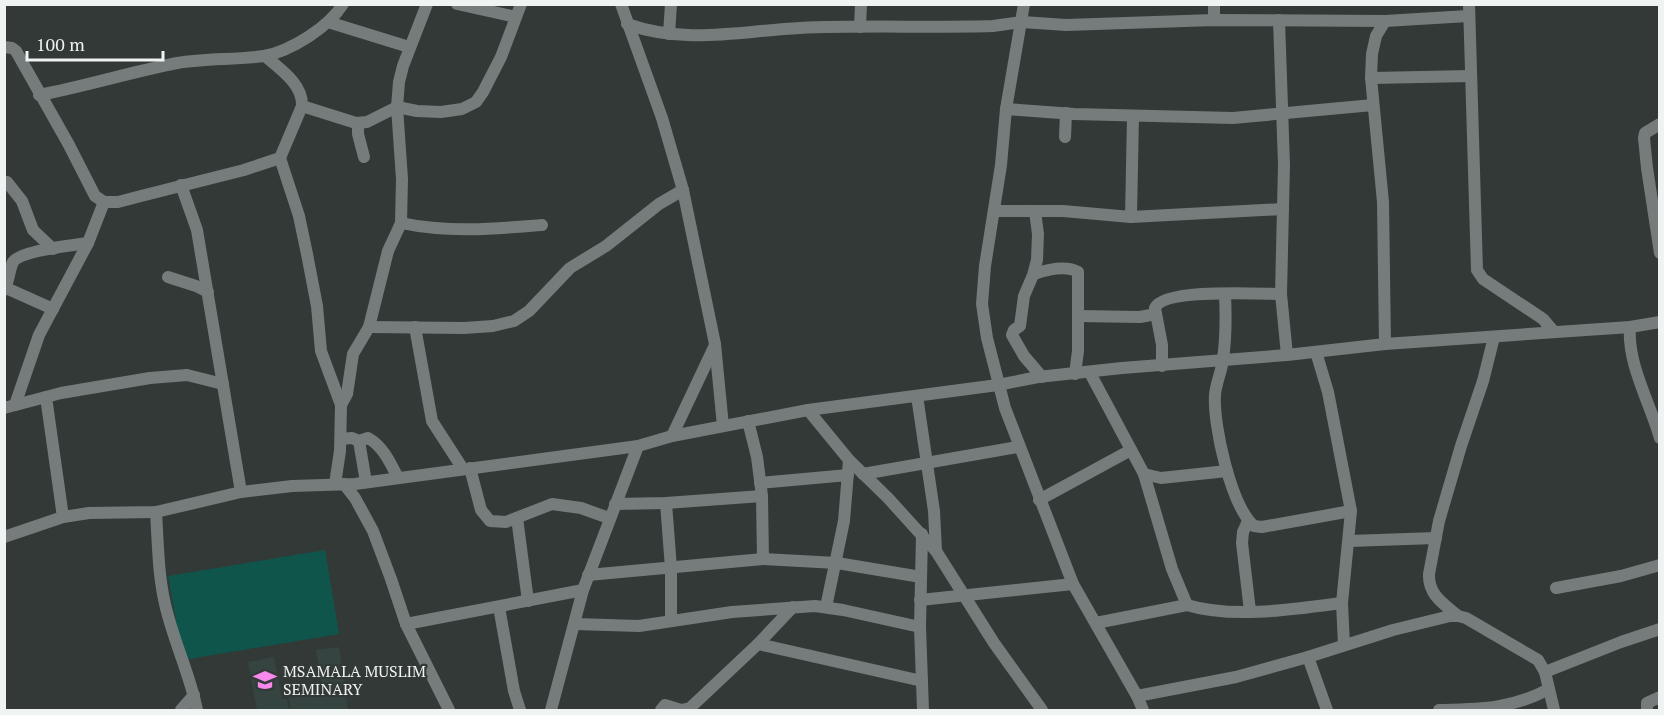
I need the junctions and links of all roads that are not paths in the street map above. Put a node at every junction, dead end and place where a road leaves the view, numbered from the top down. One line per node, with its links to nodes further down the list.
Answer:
1 (343, 4): 14 (street)
2 (427, 4): 20 (street)
3 (621, 4): 16 (street)
4 (671, 4): 18 (street)
5 (861, 4): 17 (street)
6 (1024, 4): 15 (street)
7 (1214, 4): 11 (street)
8 (465, 5): 9 (street)
9 (518, 10): 27 (street)
10 (1468, 10): 13 (street); 22 (street)
11 (1214, 20): 12 (street); 15 (street)
12 (1279, 20): 13 (street); 30 (street)
13 (1385, 21): 23 (street)
14 (328, 22): 20 (street); 21 (street)
15 (1022, 22): 17 (street); 28 (street)
16 (627, 24): 18 (street); 39 (street)
17 (860, 27): 18 (street)
18 (669, 34)
19 (4, 47): 24 (street)
20 (409, 48): 27 (street)
21 (265, 56): 24 (street); 26 (street)
22 (1471, 76): 23 (street); 63 (street)
23 (1371, 78): 25 (street)
24 (39, 95): 40 (street)
25 (1373, 105): 30 (street); 66 (street)
26 (302, 106): 32 (street); 36 (street)
27 (398, 107): 32 (street); 45 (street)
28 (1006, 109): 29 (street); 43 (street)
29 (1066, 113): 31 (street); 34 (street)
30 (1283, 114): 31 (street); 41 (street)
31 (1133, 116): 44 (street)
32 (358, 123): 35 (street)
33 (1659, 123): 49 (street)
34 (1065, 136)
35 (364, 157)
36 (280, 158): 38 (street); 78 (street)
37 (7, 182): 48 (street)
38 (181, 185): 40 (street); 53 (street)
39 (684, 190): 61 (street); 65 (street)
40 (104, 202): 47 (street)
41 (1283, 209): 44 (street); 55 (street)
42 (1035, 211): 43 (street); 44 (street); 50 (street)
43 (994, 212): 75 (street)
44 (1131, 217)
45 (400, 223): 46 (street); 60 (street)
46 (542, 225)
47 (88, 243): 48 (street); 56 (street)
48 (53, 249): 52 (street)
49 (1659, 253)
50 (1034, 274): 58 (street); 73 (street)
51 (168, 277): 53 (street)
52 (5, 289): 56 (street)
53 (208, 292): 74 (street)
54 (1225, 294): 55 (street); 57 (street); 69 (street)
55 (1281, 294): 68 (street)
56 (53, 309): 79 (street)
57 (1156, 314): 58 (street); 70 (street)
58 (1078, 316): 72 (street)
59 (1659, 322): 62 (street)
60 (369, 327): 61 (street); 78 (street)
61 (415, 327): 92 (street)
62 (1630, 327): 63 (street); 84 (street)
63 (1554, 332): 64 (street)
64 (1494, 337): 66 (street); 114 (street)
65 (715, 344): 82 (street); 83 (street)
66 (1385, 344): 67 (street)
67 (1316, 352): 68 (street); 106 (street)
68 (1287, 355): 69 (street)
69 (1223, 360): 70 (street); 93 (street)
70 (1162, 366): 71 (street)
71 (1090, 373): 72 (street); 89 (street)
72 (1075, 374): 73 (street)
73 (1042, 377): 75 (street)
74 (224, 384): 77 (street); 101 (street)
75 (998, 385): 76 (street); 88 (street)
76 (917, 396): 80 (street); 91 (street)
77 (46, 397): 79 (street); 108 (street)
78 (341, 405): 85 (street)
79 (10, 407)
80 (808, 410): 81 (street); 90 (street)
81 (748, 421): 82 (street); 99 (street)
82 (723, 426): 83 (street)
83 (672, 436): 87 (street)
84 (1659, 438)
85 (340, 439): 86 (street); 100 (street)
86 (359, 441): 97 (street); 98 (street)
87 (638, 446): 92 (street); 105 (street)
88 (1018, 447): 91 (street); 103 (street)
89 (1131, 450): 95 (street); 103 (street)
90 (849, 460): 94 (street); 96 (street)
91 (928, 463): 94 (street); 116 (street)
92 (466, 469): 97 (street); 109 (street)
93 (1227, 471): 95 (street); 111 (street)
94 (863, 474): 112 (street)
95 (1144, 474): 130 (street)
96 (848, 475): 99 (street); 118 (street)
97 (398, 478): 98 (street)
98 (366, 482): 100 (street)
99 (760, 483): 102 (street)
100 (340, 484): 101 (street); 138 (street)
101 (241, 492): 107 (street)
102 (762, 496): 104 (street); 117 (street)
103 (1039, 500): 123 (street)
104 (666, 502): 105 (street); 120 (street)
105 (615, 504): 110 (street)
106 (1351, 511): 111 (street); 115 (street)
107 (156, 512): 108 (street); 148 (street)
108 (63, 517): 113 (street)
109 (517, 518): 110 (street); 128 (street)
110 (609, 518): 121 (street)
111 (1248, 521): 134 (street)
112 (922, 534): 116 (street); 122 (street)
113 (4, 537)
114 (1436, 537): 115 (street); 135 (street)
115 (1349, 541): 129 (street)
116 (936, 551): 126 (street)
117 (763, 559): 118 (street); 120 (street)
118 (837, 563): 122 (street); 133 (street)
119 (1659, 566): 124 (street)
120 (671, 568): 121 (street); 136 (street)
121 (588, 574): 125 (street)
122 (921, 577): 127 (street)
123 (1073, 584): 126 (street); 137 (street)
124 (1556, 588)
125 (583, 590): 128 (street); 139 (street)
126 (964, 596): 127 (street); 158 (street)
127 (920, 600): 140 (street)
128 (528, 601): 131 (street)
129 (1342, 603): 134 (street); 143 (street)
130 (1187, 605): 134 (street); 137 (street)
131 (499, 607): 138 (street); 154 (street)
132 (793, 607): 133 (street); 136 (street); 142 (street)
133 (826, 607): 140 (street)
134 (1250, 611)
135 (1458, 616): 143 (street); 145 (street)
136 (671, 621): 139 (street)
137 (1096, 623): 149 (street)
138 (406, 624): 153 (street)
139 (575, 624): 155 (street)
140 (920, 627): 146 (street)
141 (1659, 629): 145 (street)
142 (758, 644): 146 (street); 156 (street)
143 (1344, 645): 144 (street)
144 (1308, 657): 149 (street); 160 (street)
145 (1545, 672): 147 (street)
146 (922, 681): 157 (street)
147 (1549, 689): 161 (street); 162 (street)
148 (194, 695): 151 (street); 152 (street)
149 (1137, 696): 159 (street)
150 (1659, 697): 163 (street)
151 (181, 711)
152 (196, 711)
153 (448, 711)
154 (520, 711)
155 (551, 711)
156 (661, 711)
157 (923, 711)
158 (1042, 711)
159 (1143, 711)
160 (1327, 711)
161 (1439, 711)
162 (1554, 711)
163 (1647, 711)

